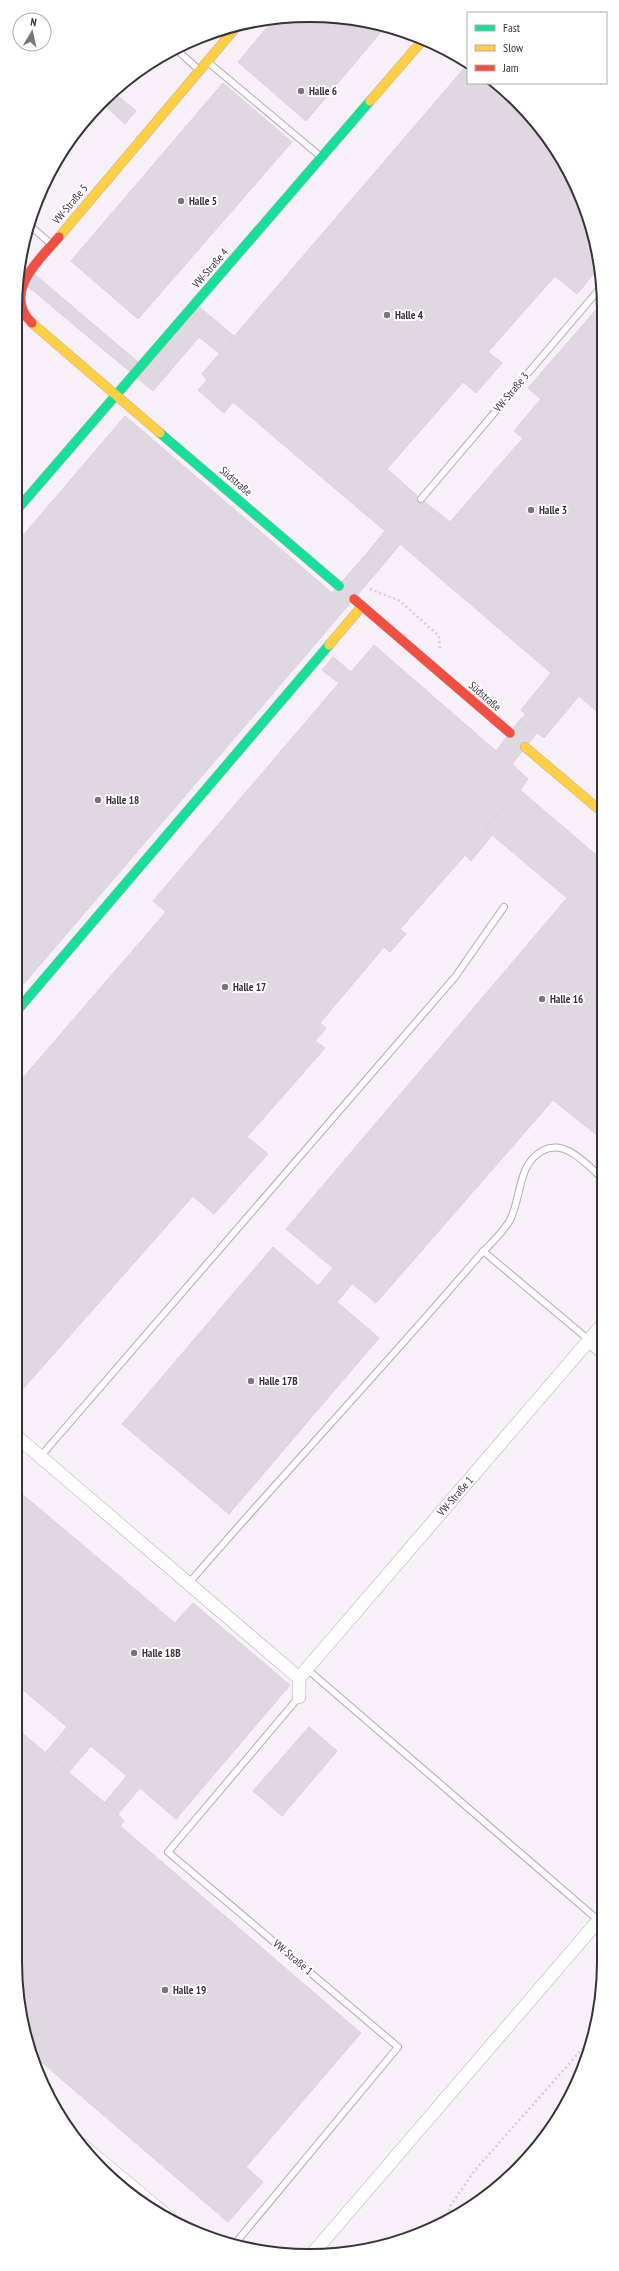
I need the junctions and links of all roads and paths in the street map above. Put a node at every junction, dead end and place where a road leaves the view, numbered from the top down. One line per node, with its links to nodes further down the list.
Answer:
1 (231, 33): 4 (street, VW-Straße 5)
2 (419, 44): 6 (street, VW-Straße 4)
3 (180, 53): 5 (lane)
4 (207, 61): 5 (street, VW-Straße 5); 6 (lane)
5 (200, 70): 8 (street, VW-Straße 5)
6 (321, 157): 12 (street, VW-Straße 4)
7 (34, 229): 8 (lane)
8 (52, 245): 9 (street, VW-Straße 5)
9 (24, 280)
10 (596, 293): 13 (lane, VW-Straße 3)
11 (22, 307): 12 (street, VW-Straße 5)
12 (117, 394): 14 (street, VW-Straße 4); 15 (street, Südstraße)
13 (421, 499)
14 (22, 504)
15 (339, 586)
16 (366, 588): 19 (path)
17 (354, 599): 18 (street, Südstraße)
18 (362, 606): 20 (street, Südstraße); 24 (street)
19 (440, 657)
20 (510, 733)
21 (526, 747): 22 (street)
22 (597, 808)
23 (504, 906): 31 (lane)
24 (22, 1005)
25 (597, 1174): 26 (lane)
26 (483, 1251): 28 (lane); 32 (lane)
27 (597, 1330): 28 (street, VW-Straße 1)
28 (588, 1340): 29 (street); 33 (street, VW-Straße 1)
29 (597, 1348)
30 (22, 1442): 31 (street)
31 (40, 1457): 32 (street)
32 (189, 1583): 33 (street)
33 (303, 1673): 34 (street, VW-Straße 1); 35 (lane)
34 (299, 1697): 41 (lane, VW-Straße 1)
35 (597, 1914)
36 (597, 1922): 42 (street)
37 (584, 2047): 40 (path)
38 (106, 2165): 39 (street)
39 (145, 2197)
40 (449, 2212)
41 (238, 2240)
42 (316, 2249)

